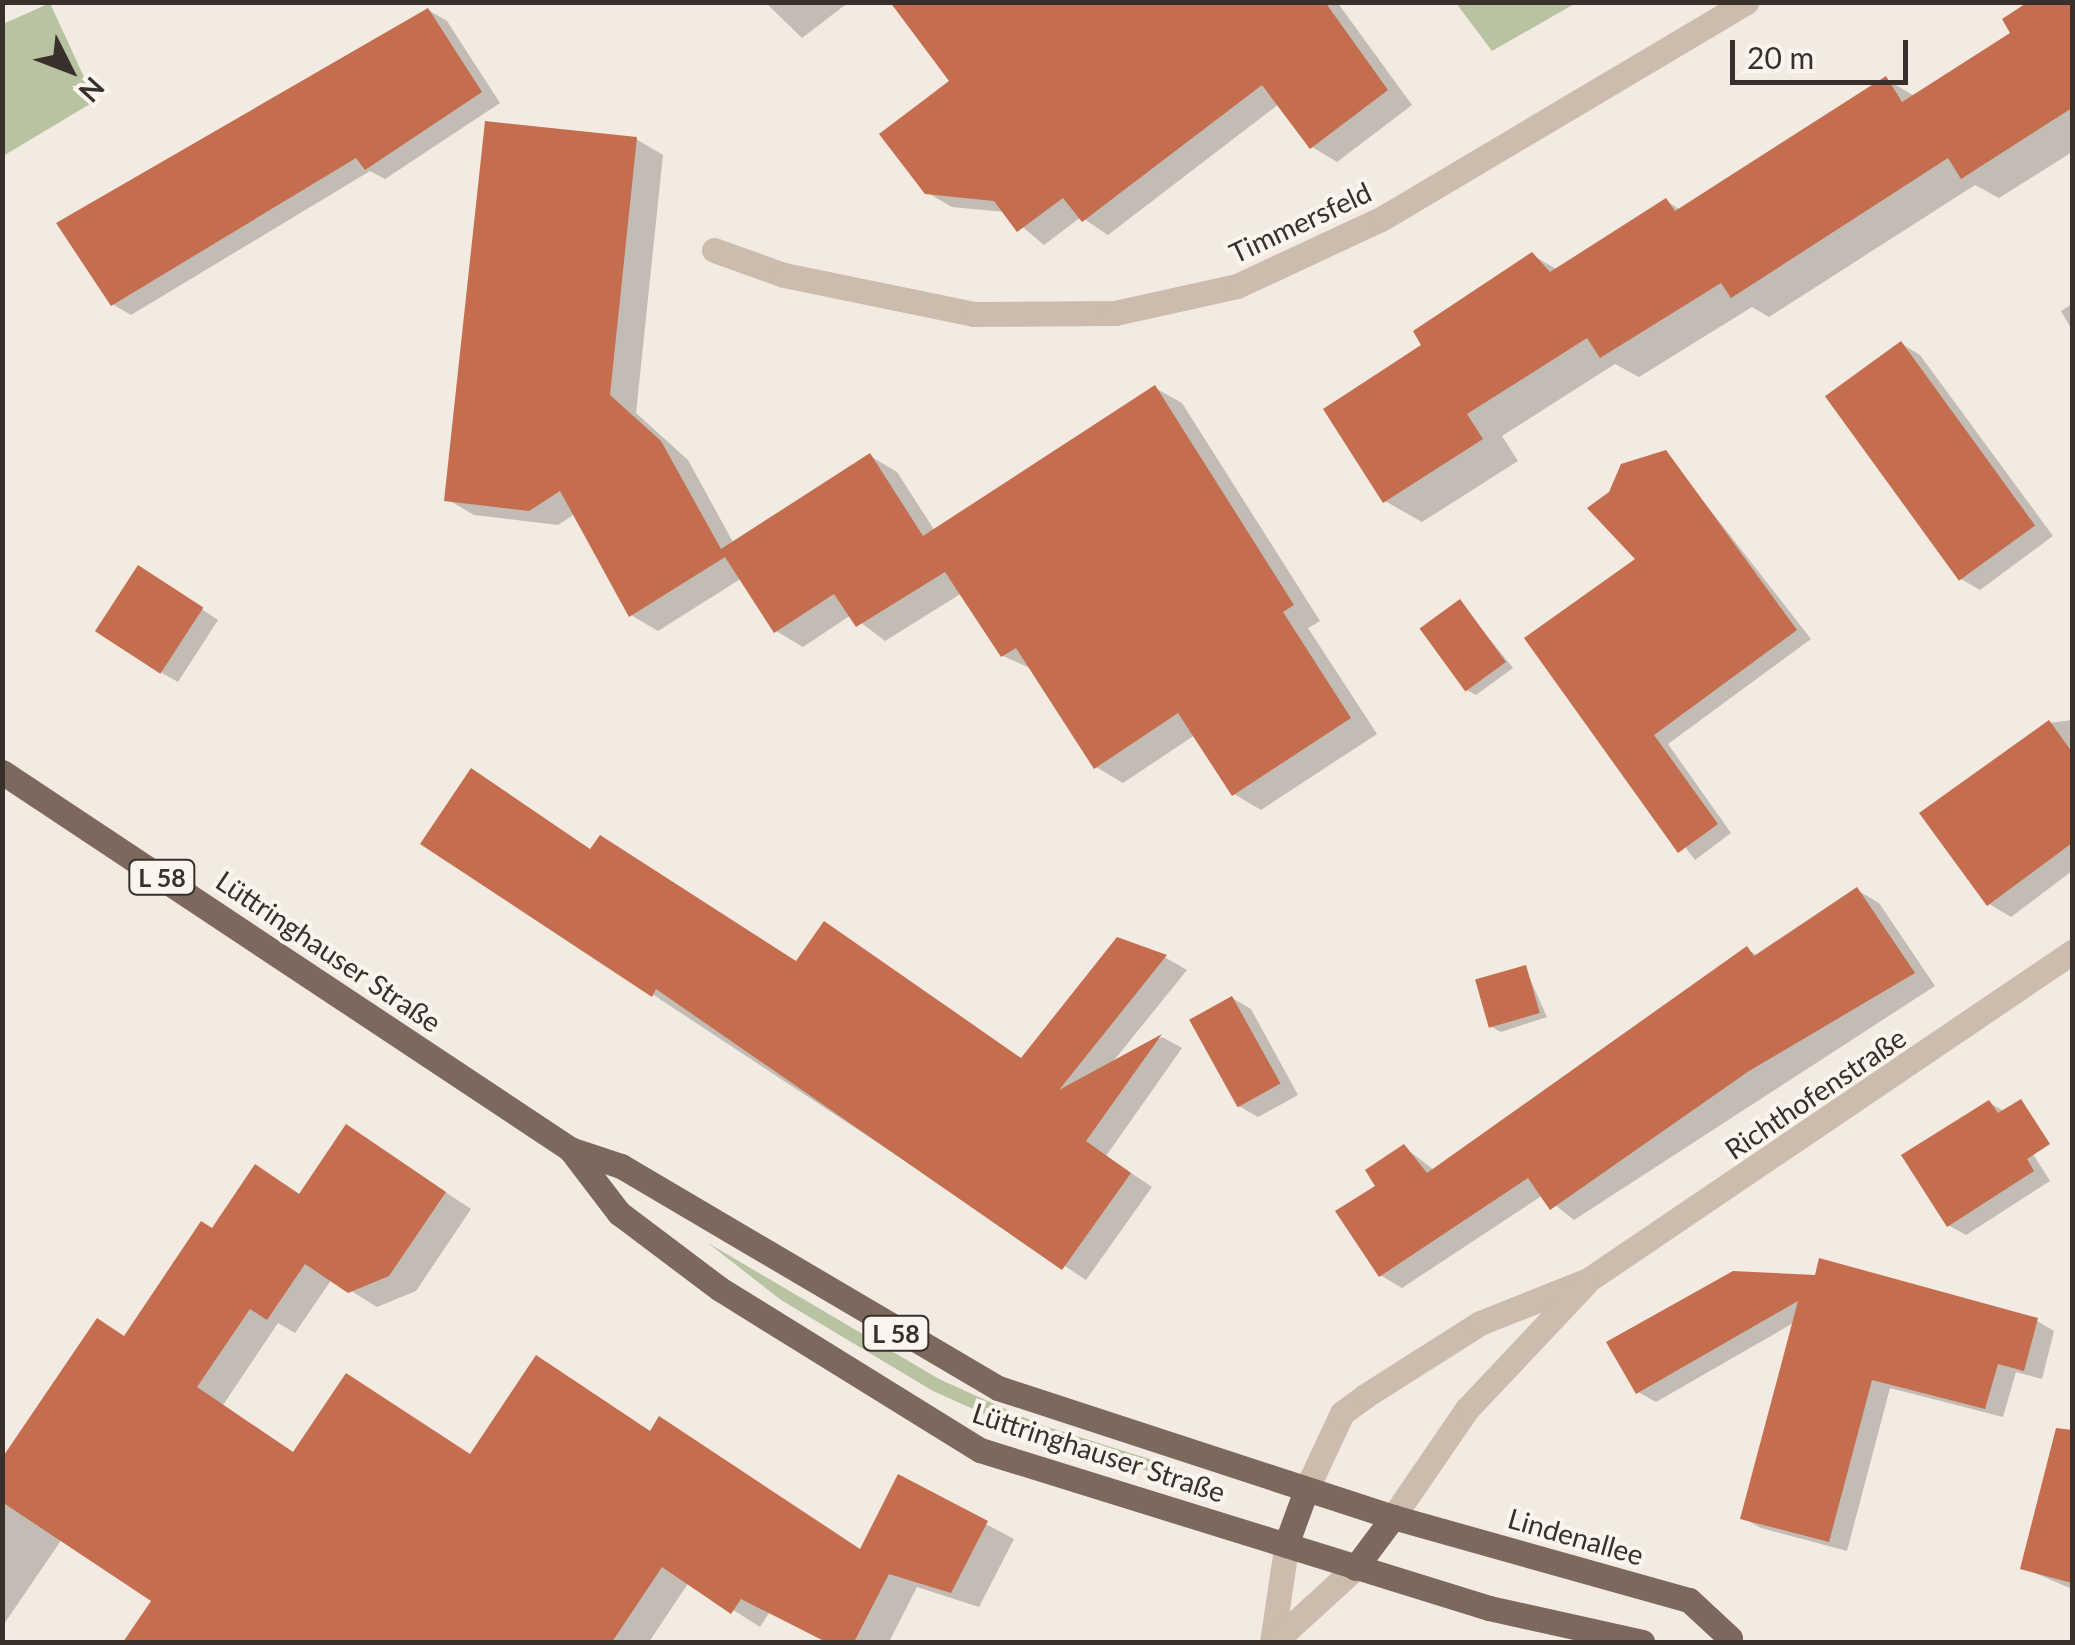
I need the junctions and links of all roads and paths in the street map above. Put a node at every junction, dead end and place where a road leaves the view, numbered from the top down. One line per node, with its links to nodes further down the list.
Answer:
1 (1746, 2): 2 (street, Timmersfeld)
2 (714, 250)
3 (2, 772): 5 (main road, Lüttringhauser Straße / L 58)
4 (2072, 952): 6 (street, Richthofenstraße)
5 (570, 1149): 7 (main road, Lüttringhauser Straße / L 58); 9 (main road, Lüttringhauser Straße / L 58)
6 (1588, 1280): 7 (street, Richthofenstraße); 8 (street, Richthofenstraße)
7 (1306, 1490): 8 (main road, L 58); 9 (main road)
8 (1392, 1517): 10 (main road); 11 (main road, Lindenallee / L 58)
9 (1287, 1542): 10 (main road, L 58); 12 (street)
10 (1355, 1568): 12 (street); 13 (main road, L 58)
11 (1730, 1641)
12 (1273, 1642)
13 (1642, 1642)

